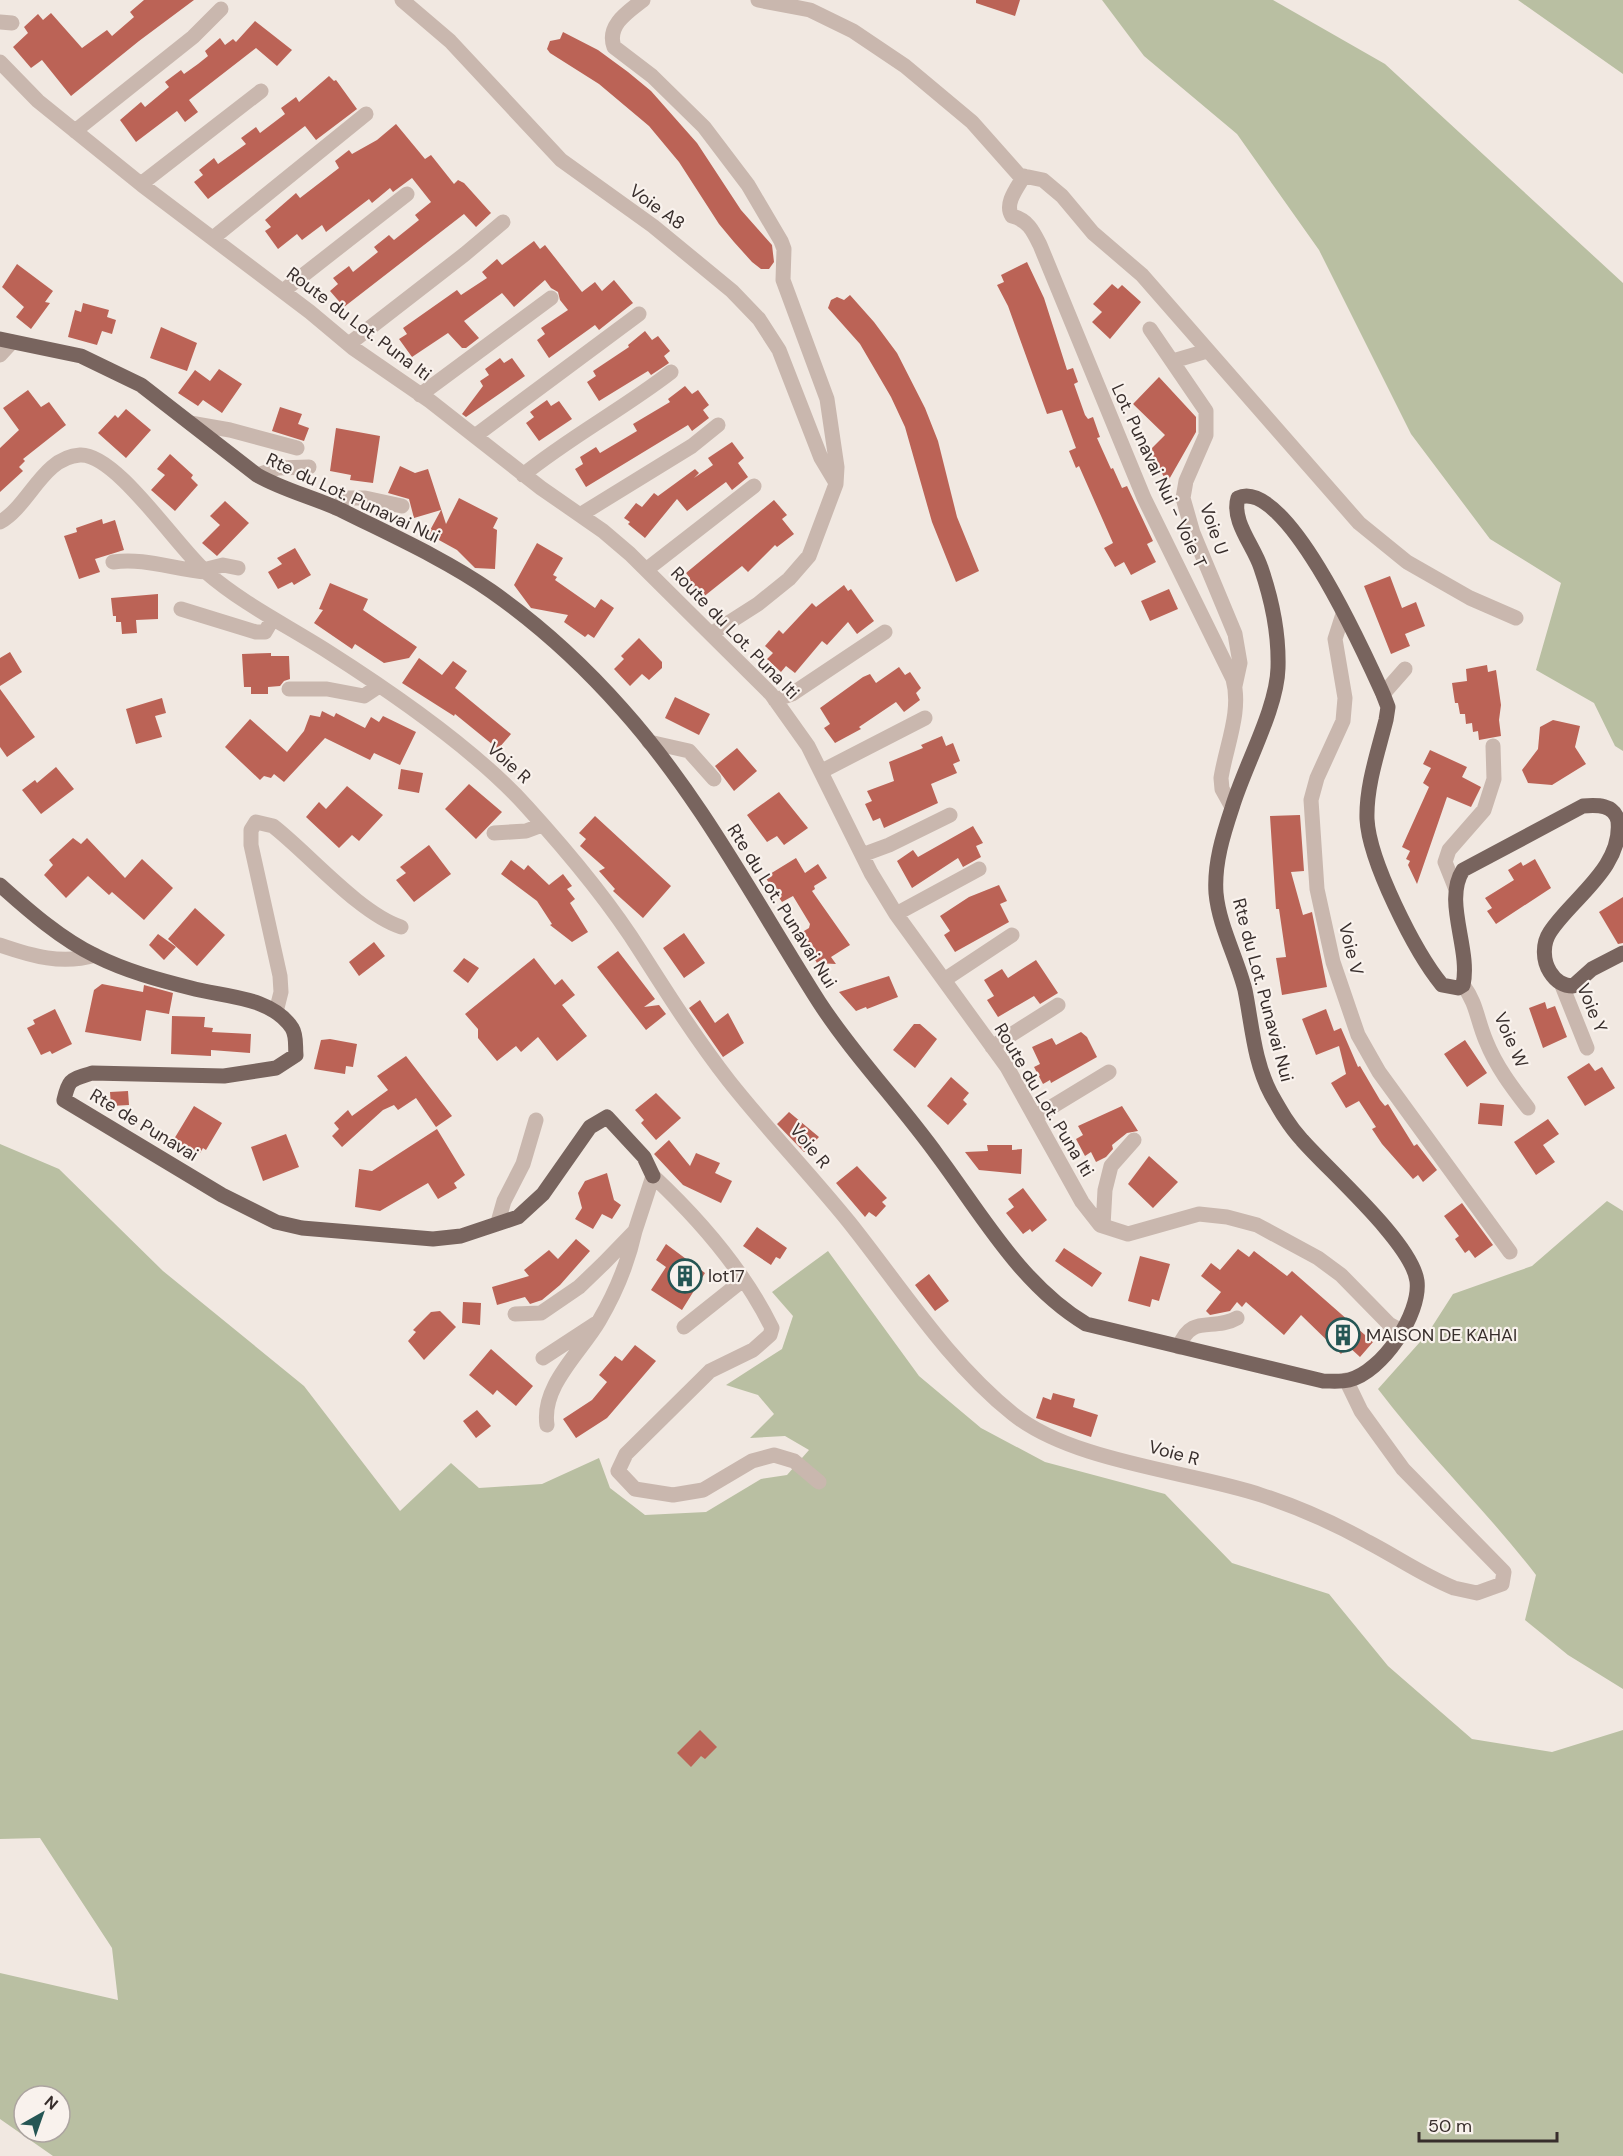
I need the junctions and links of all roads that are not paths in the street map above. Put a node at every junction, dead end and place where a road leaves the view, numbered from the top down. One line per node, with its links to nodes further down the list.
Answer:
1 (402, 0): 32 (street, Voie A8)
2 (643, 0): 32 (street)
3 (758, 0): 9 (street)
4 (221, 9): 8 (street)
5 (0, 62): 8 (street, Route du Lot. Puna Iti)
6 (261, 91): 10 (street)
7 (366, 114): 13 (street)
8 (75, 132): 10 (street, Route du Lot. Puna Iti)
9 (1024, 176): 20 (street); 50 (street, Lot. Punavai Nui - Voie T)
10 (141, 184): 13 (street, Route du Lot. Puna Iti)
11 (407, 194): 14 (street)
12 (502, 222): 19 (street)
13 (213, 238): 14 (street, Route du Lot. Puna Iti)
14 (283, 291): 19 (street, Route du Lot. Puna Iti)
15 (551, 297): 24 (street)
16 (639, 314): 27 (street)
17 (1150, 329): 22 (street, Voie U)
18 (6, 340): 21 (street); 25 (main road, Rte du Lot. Punavai Nui)
19 (349, 344): 24 (street, Route du Lot. Puna Iti)
20 (1207, 351): 22 (street); 44 (street)
21 (0, 355)
22 (1173, 361): 50 (street, Voie U)
23 (671, 372): 31 (street)
24 (420, 395): 27 (street, Route du Lot. Puna Iti)
25 (190, 423): 28 (street); 30 (main road, Rte du Lot. Punavai Nui)
26 (718, 425): 36 (street)
27 (475, 436): 31 (street, Route du Lot. Puna Iti)
28 (297, 448)
29 (309, 467): 30 (street)
30 (257, 475): 35 (main road, Rte du Lot. Punavai Nui)
31 (523, 475): 36 (street, Route du Lot. Puna Iti)
32 (836, 484): 47 (street)
33 (754, 486): 40 (street)
34 (402, 506): 35 (street)
35 (336, 508): 55 (main road, Rte du Lot. Punavai Nui)
36 (580, 515): 40 (street, Route du Lot. Puna Iti)
37 (0, 522): 41 (street, Voie R)
38 (113, 562): 41 (street)
39 (238, 568): 41 (street)
40 (646, 570): 47 (street, Route du Lot. Puna Iti)
41 (205, 571): 45 (street, Voie R)
42 (181, 609): 45 (street)
43 (1343, 615): 52 (main road, Rte du Lot. Punavai Nui); 59 (main road, Rte du Lot. Punavai Nui); 89 (street, Voie V)
44 (1516, 618)
45 (272, 620): 49 (street, Voie R)
46 (885, 632): 53 (street)
47 (711, 634): 53 (street, Route du Lot. Puna Iti)
48 (1405, 669): 52 (street)
49 (379, 686): 51 (street); 61 (street, Voie R)
50 (1235, 686): 59 (street, Lot. Punavai Nui - Voie T)
51 (289, 689)
52 (1383, 694): 75 (main road, Rte du Lot. Punavai Nui)
53 (775, 700): 57 (street, Route du Lot. Puna Iti)
54 (925, 718): 57 (street)
55 (649, 742): 58 (street); 96 (main road, Rte du Lot. Punavai Nui)
56 (1493, 746): 66 (street)
57 (822, 771): 63 (street, Route du Lot. Puna Iti)
58 (714, 779)
59 (1232, 807): 95 (main road, Rte du Lot. Punavai Nui)
60 (950, 815): 63 (street)
61 (542, 825): 62 (street); 98 (street, Voie R)
62 (494, 833)
63 (862, 855): 67 (street, Route du Lot. Puna Iti)
64 (979, 869): 67 (street)
65 (0, 885): 72 (main road, Rte de Punavai)
66 (1455, 887): 74 (main road); 75 (main road)
67 (896, 914): 73 (street, Route du Lot. Puna Iti)
68 (401, 927): 77 (street)
69 (1012, 935): 73 (street)
70 (0, 945): 72 (street)
71 (1623, 953): 74 (main road)
72 (95, 956): 77 (main road, Rte de Punavai)
73 (944, 980): 78 (street, Route du Lot. Puna Iti)
74 (1561, 983): 79 (street, Voie Y)
75 (1462, 985): 81 (street, Voie W)
76 (1058, 1005): 78 (street)
77 (276, 1012): 86 (main road, Rte de Punavai)
78 (992, 1047): 82 (street, Route du Lot. Puna Iti)
79 (1587, 1048)
80 (1109, 1072): 82 (street)
81 (1527, 1108)
82 (1035, 1117): 87 (street, Route du Lot. Puna Iti)
83 (536, 1120): 86 (street)
84 (1134, 1140): 87 (street)
85 (653, 1176): 86 (main road, Rte de Punavai); 88 (street); 90 (street)
86 (498, 1222)
87 (1102, 1226): 95 (street)
88 (635, 1231): 91 (street); 93 (street)
89 (1510, 1252)
90 (743, 1280): 94 (street); 100 (street)
91 (516, 1314)
92 (1237, 1318): 96 (street)
93 (600, 1320): 97 (street); 99 (street)
94 (684, 1327)
95 (1402, 1331): 98 (main road, Rte du Lot. Punavai Nui)
96 (1179, 1347): 98 (main road, Rte du Lot. Punavai Nui)
97 (543, 1358)
98 (1346, 1380)
99 (547, 1425)
100 (819, 1482)

